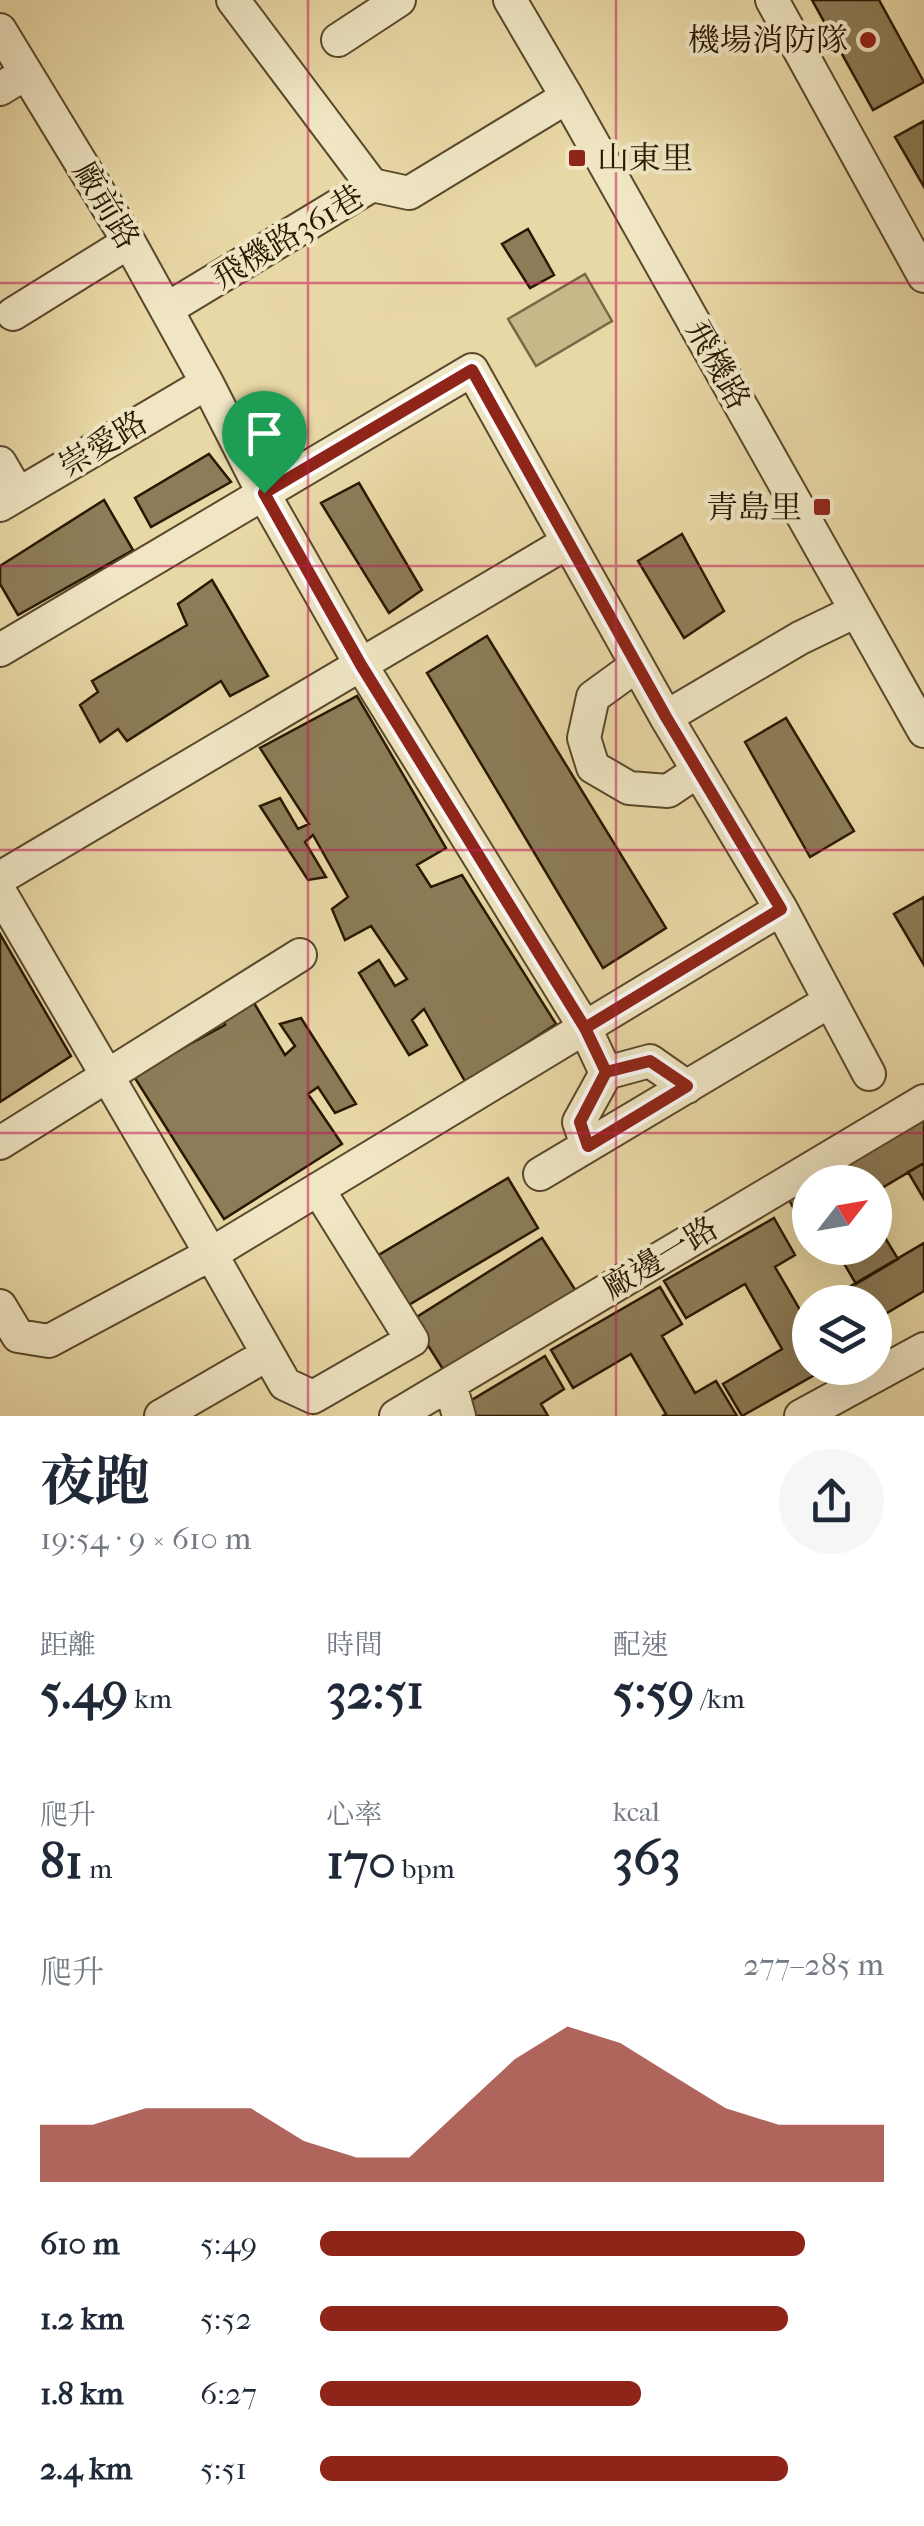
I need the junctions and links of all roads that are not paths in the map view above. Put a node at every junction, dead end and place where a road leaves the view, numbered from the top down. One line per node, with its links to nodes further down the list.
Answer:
1 (233, 0): 9 (street)
2 (399, 0): 6 (street)
3 (510, 0): 8 (street, 飛機路)
4 (772, 0): 11 (street)
5 (0, 30): 7 (street, 廠前路)
6 (338, 40)
7 (13, 81): 10 (street, 廠前路)
8 (567, 98): 9 (street, 飛機路361巷); 19 (street, 飛機路)
9 (372, 185): 12 (street, 飛機路361巷)
10 (129, 242): 12 (street, 廠前路); 13 (street)
11 (924, 276)
12 (167, 309): 14 (street, 廠前路)
13 (12, 314)
14 (207, 383): 16 (street, 廠前路); 17 (street, 崇愛路)
15 (0, 464): 17 (street)
16 (264, 493): 18 (street); 20 (street); 21 (street, 廠前路)
17 (9, 499)
18 (568, 542): 21 (street); 22 (street)
19 (856, 611): 23 (street); 24 (street, 飛機路)
20 (0, 650)
21 (361, 665): 26 (street); 31 (street, 廠前路)
22 (636, 665): 23 (street); 25 (street)
23 (666, 717): 25 (street)
24 (924, 732)
25 (698, 771): 28 (street)
26 (0, 878)
27 (0, 892): 34 (street)
28 (781, 909): 30 (street); 31 (street)
29 (300, 955): 34 (street)
30 (830, 1001): 33 (street); 35 (street)
31 (585, 1028): 32 (street, 廠前路); 40 (street)
32 (606, 1072): 35 (street); 38 (street)
33 (869, 1074)
34 (107, 1076): 37 (street); 41 (street)
35 (687, 1086): 38 (street)
36 (924, 1101): 45 (street, 廠邊一路)
37 (0, 1143)
38 (588, 1146): 39 (street)
39 (540, 1174)
40 (318, 1189): 41 (street); 44 (street)
41 (210, 1254): 42 (street); 44 (street)
42 (0, 1306)
43 (924, 1349): 49 (street)
44 (268, 1354): 46 (street)
45 (450, 1384): 47 (street, 廠邊一路); 48 (street)
46 (162, 1416)
47 (396, 1416)
48 (459, 1416)
49 (801, 1416)

